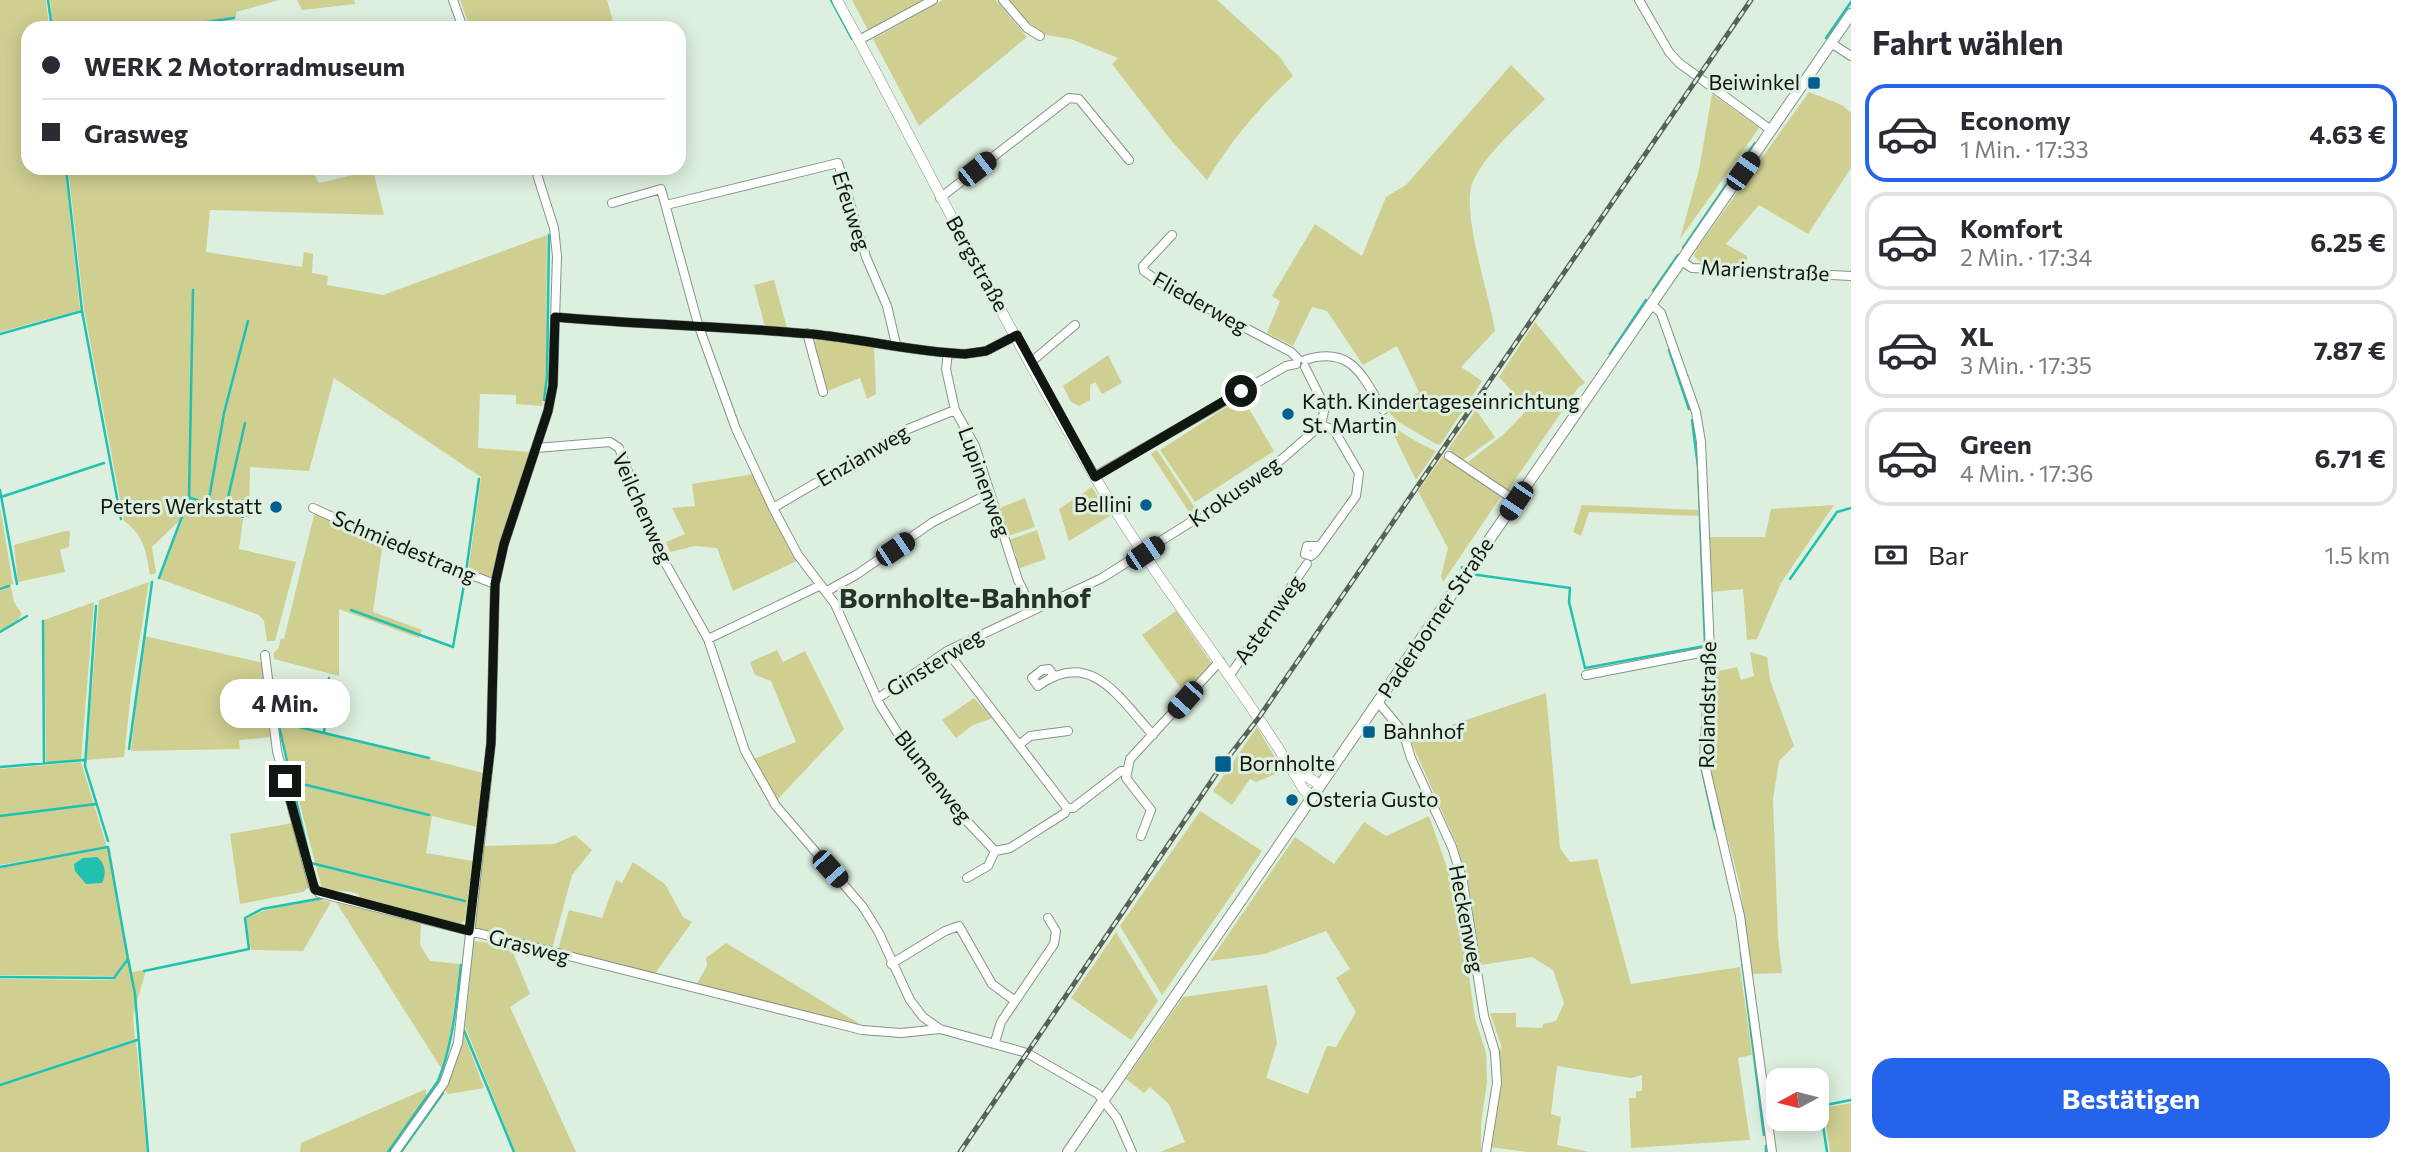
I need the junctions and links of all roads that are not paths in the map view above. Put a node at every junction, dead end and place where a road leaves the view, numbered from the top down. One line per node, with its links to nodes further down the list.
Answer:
1 (453, 0): 7 (street)
2 (837, 0): 9 (street, Bergstraße)
3 (933, 0): 9 (street)
4 (1003, 0): 8 (street)
5 (1639, 0): 12 (street)
6 (1851, 14): 10 (main road, Paderborner Straße)
7 (460, 21)
8 (1040, 36)
9 (859, 40): 15 (street, Bergstraße)
10 (1831, 43): 11 (street); 12 (main road, Paderborner Straße)
11 (1851, 55)
12 (1771, 130): 19 (main road, Paderborner Straße)
13 (1129, 160): 15 (street)
14 (537, 175): 22 (street, Schmiedestrang)
15 (940, 198): 26 (street, Bergstraße)
16 (612, 203): 17 (street)
17 (666, 205): 23 (street); 27 (street, Efeuweg)
18 (1172, 235): 30 (street, Fliederweg)
19 (1681, 261): 20 (street, Marienstraße); 21 (main road, Paderborner Straße)
20 (1851, 276)
21 (1651, 304): 39 (main road, Paderborner Straße); 50 (street, Rolandstraße)
22 (555, 317): 23 (street); 35 (street, Schmiedestrang)
23 (698, 324): 25 (street); 41 (street, Ginsterweg)
24 (1074, 325): 29 (street)
25 (807, 333): 27 (street); 31 (street)
26 (1017, 335): 28 (street); 29 (street, Bergstraße)
27 (896, 344): 28 (street)
28 (948, 353): 32 (street, Lupinenweg)
29 (1031, 362): 37 (street, Bergstraße)
30 (1301, 363): 33 (street); 34 (street); 37 (street)
31 (822, 392)
32 (955, 410): 38 (street, Lupinenweg); 41 (street, Enzianweg)
33 (1383, 410)
34 (1321, 425): 42 (street); 43 (street, Krokusweg)
35 (536, 448): 45 (street, Schmiedestrang); 48 (street, Veilchenweg)
36 (1449, 456): 39 (street)
37 (1095, 477): 43 (street, Bergstraße)
38 (988, 494): 46 (street); 47 (street, Lupinenweg)
39 (1516, 501): 57 (main road, Paderborner Straße)
40 (313, 508): 45 (street, Schmiedestrang)
41 (773, 508): 46 (street, Ginsterweg)
42 (1320, 546)
43 (1145, 553): 47 (street, Ginsterweg); 52 (street, Bergstraße)
44 (1307, 564): 54 (street, Asternweg)
45 (495, 584): 70 (street, Schmiedestrang)
46 (824, 588): 48 (street); 56 (street, Ginsterweg)
47 (1032, 609): 49 (street, Ginsterweg)
48 (708, 639): 71 (street, Veilchenweg)
49 (947, 651): 56 (street, Ginsterweg); 60 (street)
50 (1710, 651): 55 (street); 80 (street, Rolandstraße)
51 (265, 655): 70 (street, Grasweg)
52 (1220, 661): 54 (street, Bergstraße); 59 (street)
53 (1053, 675): 59 (street)
54 (1230, 675): 61 (street, Bergstraße)
55 (1587, 675)
56 (877, 699): 67 (street, Blumenweg)
57 (1378, 702): 63 (main road, Paderborner Straße); 79 (street, Heckenweg)
58 (1068, 731): 60 (street)
59 (1153, 735): 62 (street)
60 (1019, 745): 65 (street)
61 (1292, 766): 63 (street, Bergstraße); 64 (street, Bergstraße)
62 (1127, 771): 65 (street); 66 (street)
63 (1320, 785): 64 (main road, Paderborner Straße)
64 (1313, 796): 75 (main road, Paderborner Straße)
65 (1067, 808): 67 (street)
66 (1141, 836)
67 (995, 851): 68 (street)
68 (967, 878)
69 (1048, 918): 72 (street)
70 (469, 931): 73 (street, Grasweg); 76 (street, Schmiedestrang)
71 (891, 964): 72 (street); 73 (street, Veilchenweg)
72 (1015, 1002): 74 (street)
73 (940, 1029): 74 (street, Veilchenweg)
74 (995, 1042): 75 (street, Veilchenweg)
75 (1104, 1100): 77 (main road, Paderborner Straße); 78 (street)
76 (395, 1152)
77 (1068, 1152)
78 (1132, 1152)
79 (1486, 1152)
80 (1772, 1152)

